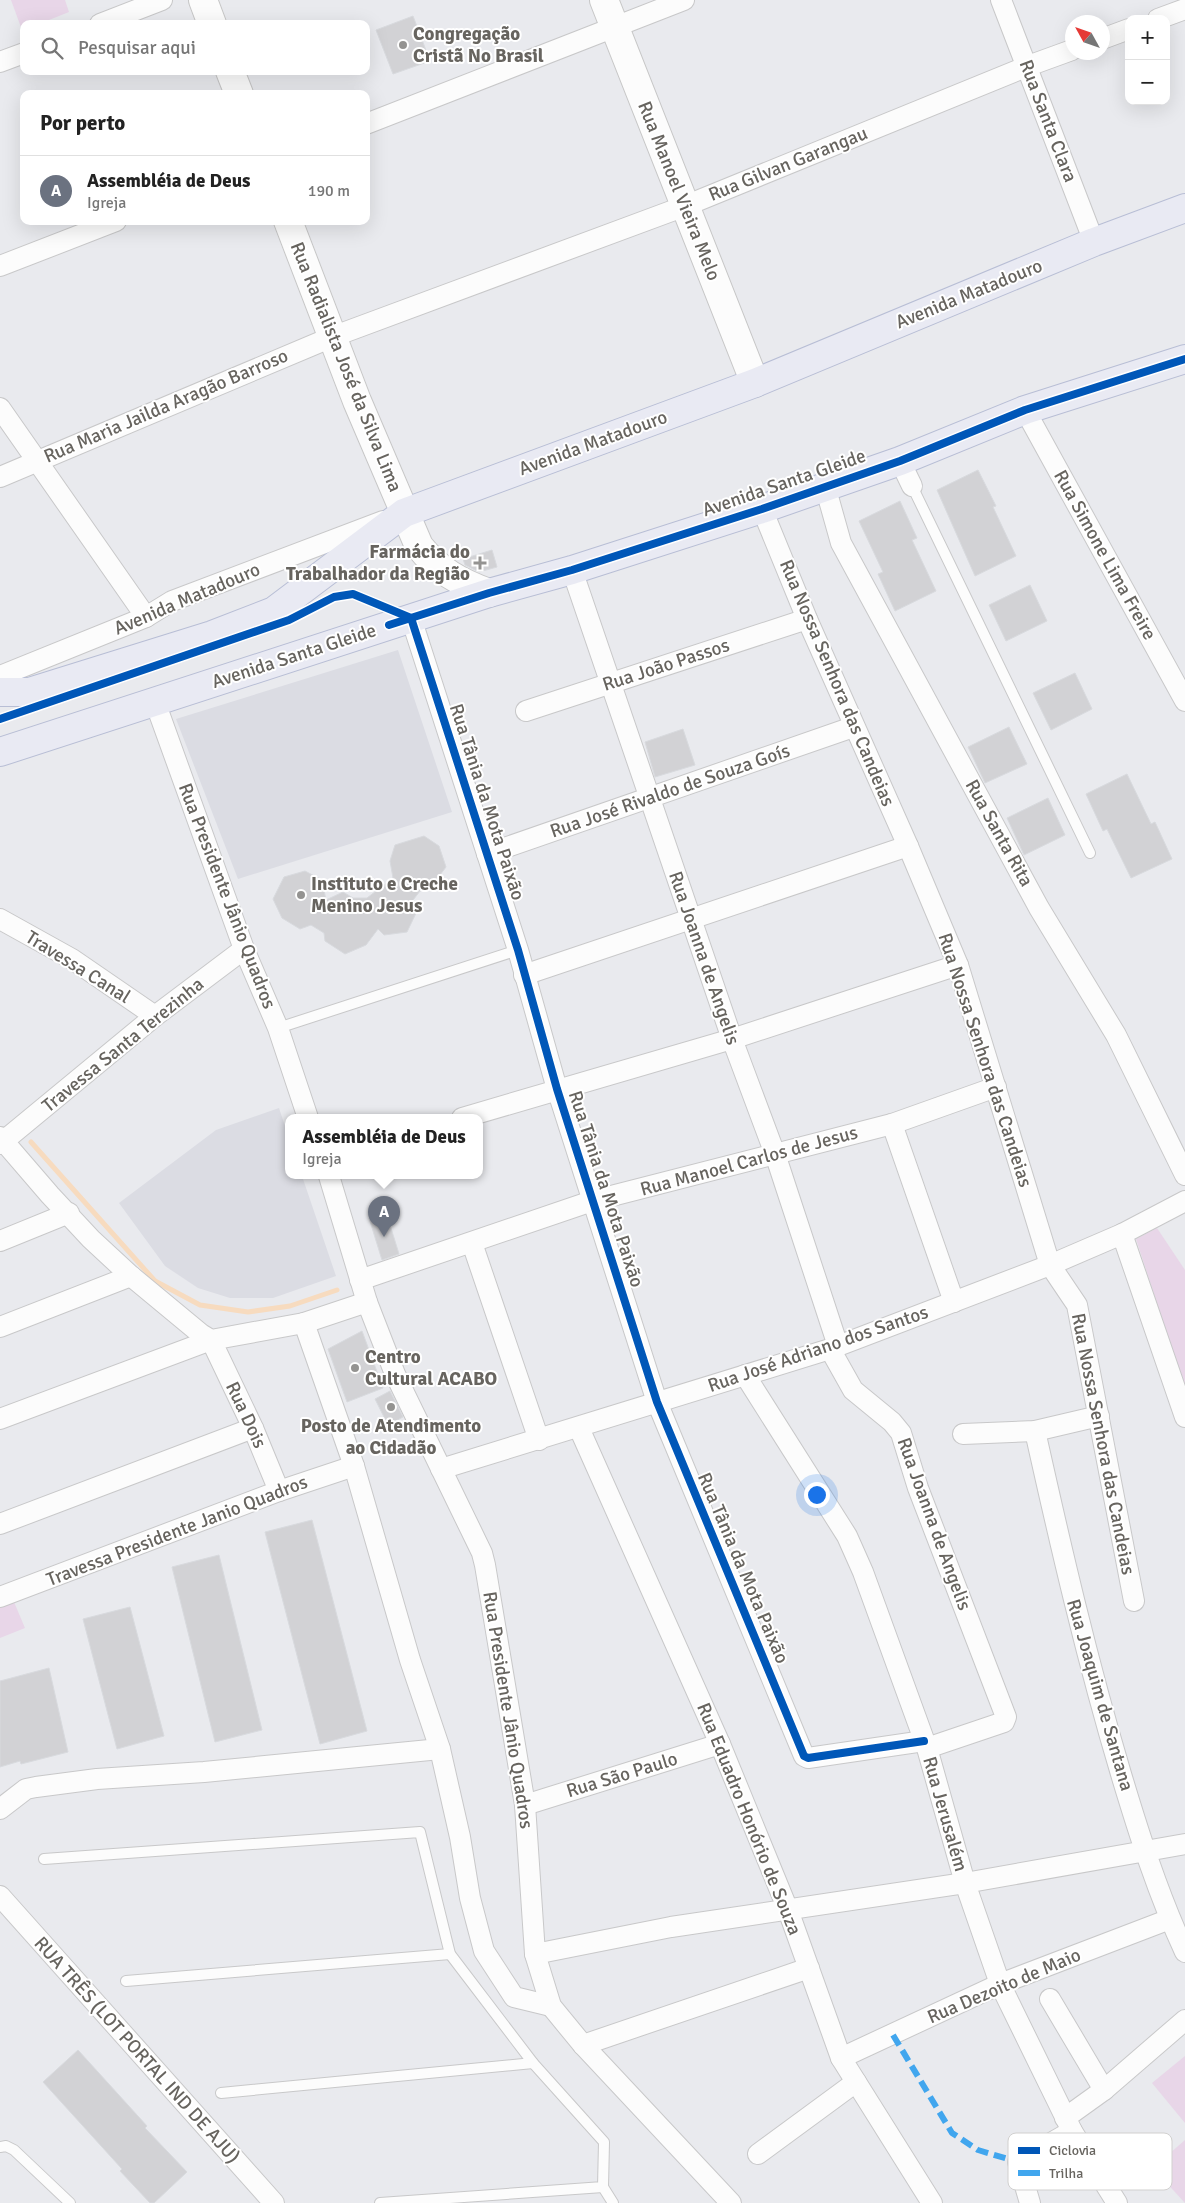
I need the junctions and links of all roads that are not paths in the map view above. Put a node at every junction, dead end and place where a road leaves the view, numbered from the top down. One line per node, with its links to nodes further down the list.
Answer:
1 (162, 0): 8 (street)
2 (203, 0): 9 (street)
3 (604, 0): 10 (street, Rua Manoel Vieira Melo)
4 (684, 0): 10 (street)
5 (1001, 0): 14 (street, Rua Santa Clara)
6 (1185, 9): 7 (street)
7 (1169, 15)
8 (110, 20)
9 (210, 20)
10 (614, 27): 17 (street); 18 (street, Rua Manoel Vieira Melo)
11 (1125, 30): 12 (street)
12 (1110, 36)
13 (1065, 53): 14 (street, Rua Gilvan Garangau)
14 (1028, 66): 18 (street, Rua Gilvan Garangau); 22 (street, Rua Santa Clara)
15 (232, 75): 16 (street)
16 (237, 90)
17 (370, 122)
18 (685, 206): 24 (street, Rua Gilvan Garangau); 26 (street, Rua Manoel Vieira Melo)
19 (1185, 208): 22 (main road, Avenida Matadouro)
20 (106, 225): 23 (street)
21 (290, 225): 24 (street, Rua Radialista José da Silva Lima)
22 (1094, 242): 26 (main road, Avenida Matadouro)
23 (0, 266)
24 (332, 337): 29 (street, Rua Maria Jailda Aragão Barroso); 35 (street, Rua Radialista José da Silva Lima)
25 (1185, 359): 28 (main road, Avenida Santa Gleide)
26 (755, 383): 35 (main road, Avenida Matadouro)
27 (0, 408): 29 (street)
28 (1025, 410): 30 (main road, Avenida Santa Gleide); 44 (street, Rua Simone Lima Freire)
29 (38, 460): 31 (street, Rua Maria Jailda Aragão Barroso); 38 (street)
30 (900, 461): 32 (main road, Avenida Santa Gleide); 33 (street)
31 (0, 477)
32 (825, 486): 34 (main road, Avenida Santa Gleide); 69 (street, Rua Santa Rita)
33 (912, 486): 51 (lane)
34 (762, 509): 36 (main road, Avenida Santa Gleide); 40 (street, Rua Nossa Senhora das Candeias)
35 (404, 513): 37 (street, Rua Radialista José da Silva Lima); 38 (street, Avenida Matadouro); 43 (main road)
36 (572, 570): 37 (main road, Avenida Santa Gleide); 42 (street, Rua Joanna de Angelis)
37 (489, 593): 39 (main road, Avenida Santa Gleide)
38 (146, 617): 41 (street, Avenida Matadouro)
39 (411, 618): 45 (main road, Avenida Santa Gleide); 52 (street, Rua Tânia da Mota Paixão)
40 (807, 619): 42 (street, Rua João Passos); 47 (street, Rua Nossa Senhora das Candeias)
41 (0, 676)
42 (611, 682): 46 (street, Rua João Passos); 49 (street, Rua Joanna de Angelis)
43 (0, 692)
44 (1185, 701)
45 (155, 702): 48 (main road, Avenida Santa Gleide); 55 (street, Rua Presidente Jânio Quadros)
46 (526, 711)
47 (853, 726): 49 (street, Rua José Rivaldo de Souza Goís); 50 (street, Rua Nossa Senhora das Candeias)
48 (0, 752)
49 (650, 799): 52 (street, Rua José Rivaldo de Souza Goís); 54 (street, Rua Joanna de Angelis)
50 (908, 846): 54 (street); 57 (street, Rua Nossa Senhora das Candeias)
51 (1090, 853)
52 (487, 854): 56 (street, Rua Tânia da Mota Paixão)
53 (0, 919): 59 (street, Travessa Canal)
54 (691, 920): 58 (street); 61 (street, Rua Joanna de Angelis)
55 (244, 949): 59 (street, Travessa Santa Terezinha); 60 (street, Rua Presidente Jânio Quadros)
56 (518, 950): 58 (street, Rua Tânia da Mota Paixão); 60 (lane)
57 (958, 965): 61 (street); 62 (street, Rua Nossa Senhora das Candeias)
58 (524, 975): 63 (street, Rua Tânia da Mota Paixão)
59 (155, 1016): 67 (street, Travessa Santa Terezinha)
60 (278, 1028): 64 (street, Rua Presidente Jânio Quadros)
61 (732, 1039): 63 (street); 68 (street, Rua Joanna de Angelis)
62 (996, 1086): 66 (street, Rua Manoel Carlos de Jesus); 77 (street, Rua Nossa Senhora das Candeias)
63 (557, 1089): 65 (street); 71 (street, Rua Tânia da Mota Paixão)
64 (307, 1114)
65 (475, 1114)
66 (892, 1124): 68 (street, Rua Manoel Carlos de Jesus); 81 (street)
67 (2, 1141): 73 (street)
68 (774, 1154): 71 (street, Rua Manoel Carlos de Jesus); 85 (street, Rua Joanna de Angelis)
69 (1185, 1175)
70 (331, 1179): 79 (street, Rua Presidente Jânio Quadros)
71 (592, 1201): 76 (street, Rua Manoel Carlos de Jesus); 87 (street, Rua Tânia da Mota Paixão)
72 (1185, 1201): 74 (street, Rua José Adriano dos Santos)
73 (69, 1213): 75 (street); 78 (street)
74 (1122, 1234): 77 (street, Rua José Adriano dos Santos); 89 (street)
75 (0, 1241)
76 (472, 1243): 79 (street, Rua Manoel Carlos de Jesus); 95 (street)
77 (1050, 1265): 81 (street, Rua José Adriano dos Santos); 88 (street, Rua Nossa Senhora das Candeias)
78 (131, 1276): 83 (street); 84 (street)
79 (360, 1280): 80 (street, Rua Presidente Jânio Quadros)
80 (367, 1302): 82 (street); 97 (street, Rua Presidente Jânio Quadros)
81 (954, 1302): 85 (street, Rua José Adriano dos Santos)
82 (304, 1323): 84 (street); 96 (street)
83 (0, 1326)
84 (211, 1340): 90 (street); 91 (street, Rua Dois)
85 (834, 1347): 86 (street, Rua José Adriano dos Santos); 103 (street, Rua Joanna de Angelis)
86 (745, 1374): 87 (street, Rua José Adriano dos Santos); 103 (street, Rua Jerusalém)
87 (657, 1402): 92 (street, Rua José Adriano dos Santos); 103 (street, Rua Tânia da Mota Paixão)
88 (1099, 1416): 93 (street); 101 (street, Rua Nossa Senhora das Candeias)
89 (1185, 1417)
90 (0, 1419)
91 (253, 1428): 98 (street, Rua Dois); 99 (street)
92 (579, 1428): 95 (street, Rua José Adriano dos Santos); 102 (street, Rua Eduadro Honório de Souza)
93 (1035, 1432): 94 (street); 108 (street, Rua Joaquim de Santana)
94 (963, 1434)
95 (539, 1440): 97 (street, Rua José Adriano dos Santos)
96 (354, 1466): 98 (street, Travessa Presidente Janio Quadros); 104 (street)
97 (441, 1469): 105 (street, Rua Presidente Jânio Quadros)
98 (279, 1491): 100 (street, Travessa Presidente Janio Quadros)
99 (0, 1524)
100 (0, 1598)
101 (1134, 1601)
102 (720, 1744): 105 (street, Rua São Paulo); 112 (street, Rua Eduadro Honório de Souza)
103 (926, 1744): 110 (street, Rua Jerusalém)
104 (440, 1749): 106 (street); 121 (street)
105 (525, 1805): 116 (street, Rua Presidente Jânio Quadros)
106 (0, 1809)
107 (1185, 1844): 108 (street)
108 (1145, 1851): 110 (street); 113 (street, Rua Joaquim de Santana)
109 (44, 1859): 115 (lane)
110 (965, 1883): 112 (street); 119 (street, Rua Jerusalém)
111 (0, 1896): 138 (street, RUA TRÊS (LOT PORTAL IND DE AJU))
112 (788, 1910): 116 (street); 117 (street, Rua Eduadro Honório de Souza)
113 (1170, 1919): 114 (street, Rua Joaquim de Santana); 119 (street, Rua Dezoito de Maio)
114 (1185, 1952)
115 (450, 1954): 118 (lane); 125 (lane)
116 (535, 1954): 121 (street, Rua Presidente Jânio Quadros)
117 (809, 1968): 123 (street); 124 (street, Rua Eduadro Honório de Souza)
118 (126, 1982)
119 (1000, 1984): 124 (street, Rua Dezoito de Maio); 129 (street, Rua Jerusalém)
120 (1050, 1999): 127 (street)
121 (551, 2006): 123 (street, Rua Presidente Jânio Quadros)
122 (1185, 2020): 127 (street)
123 (582, 2045): 141 (street, Rua Presidente Jânio Quadros)
124 (841, 2058): 126 (street, Rua Eduadro Honório de Souza)
125 (532, 2063): 128 (lane); 134 (lane)
126 (856, 2082): 133 (street); 142 (street, Rua Eduadro Honório de Souza)
127 (1104, 2090): 129 (street)
128 (221, 2093)
129 (1069, 2125): 130 (street); 131 (street, Rua Jerusalém)
130 (1058, 2133)
131 (1074, 2133)
132 (0, 2147): 137 (lane)
133 (758, 2154)
134 (603, 2187): 139 (lane); 140 (lane)
135 (1026, 2190): 143 (street)
136 (1109, 2190): 144 (street, Rua Jerusalém)
137 (70, 2203)
138 (274, 2203)
139 (380, 2203)
140 (613, 2203)
141 (731, 2203)
142 (932, 2203)
143 (1030, 2203)
144 (1117, 2203)

